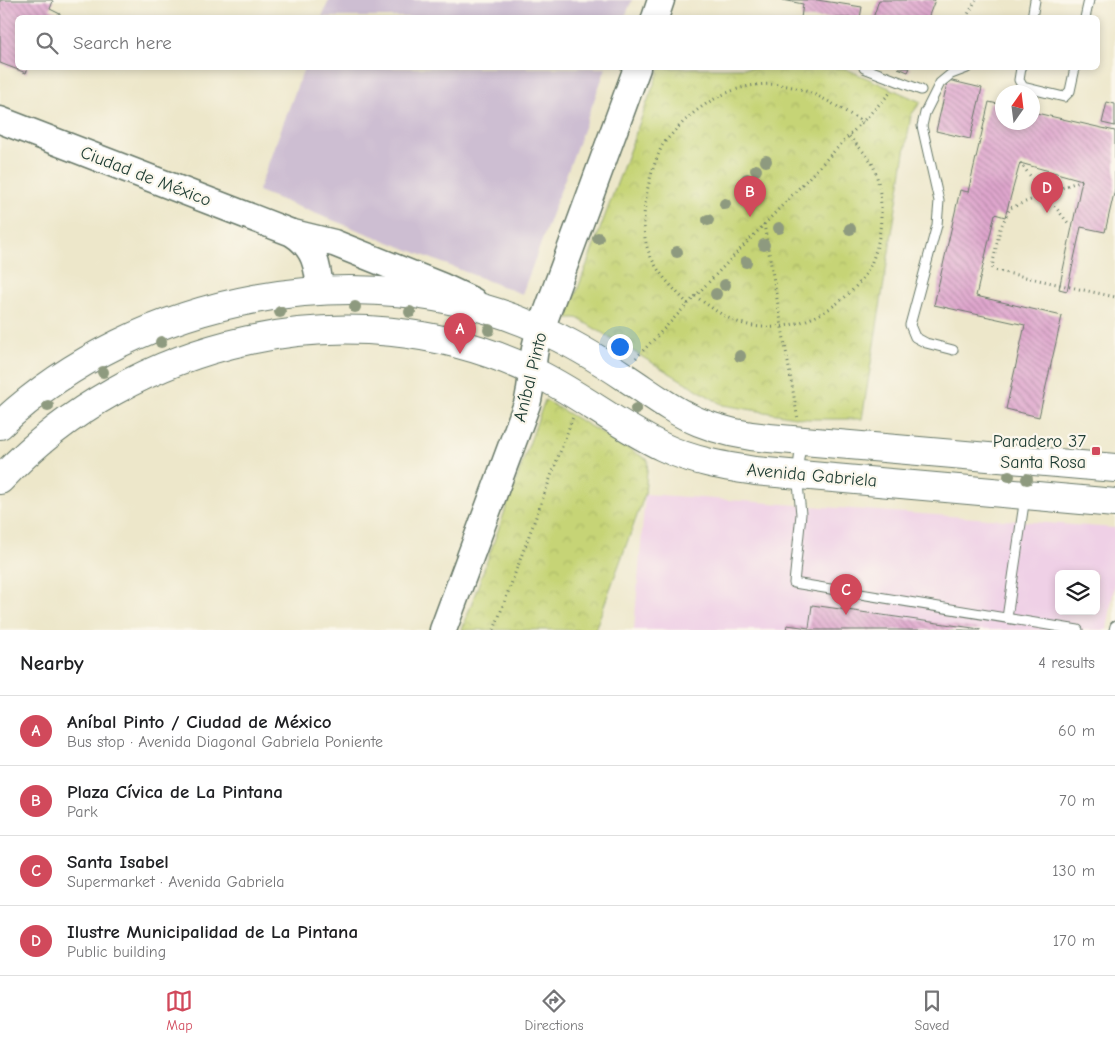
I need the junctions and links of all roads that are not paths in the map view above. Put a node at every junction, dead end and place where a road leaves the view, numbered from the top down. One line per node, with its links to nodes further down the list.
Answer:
1 (661, 0): 4 (street)
2 (1035, 0): 5 (lane)
3 (1089, 0): 6 (lane)
4 (656, 15)
5 (1032, 15)
6 (1086, 15)
7 (636, 70): 18 (street, Aníbal Pinto)
8 (870, 70): 12 (lane)
9 (962, 70): 19 (lane)
10 (1020, 70): 11 (lane)
11 (1075, 70)
12 (922, 90)
13 (0, 120): 14 (street, Ciudad de México)
14 (292, 232): 15 (street, Ciudad de México); 16 (street, Ciudad de México)
15 (320, 291): 16 (main road, Avenida Gabriela); 17 (main road); 21 (main road, Avenida Gabriela)
16 (489, 310): 18 (main road, Avenida Gabriela)
17 (338, 329): 20 (main road, Avenida Gabriela); 25 (main road, Avenida Gabriela)
18 (541, 329): 20 (street, Aníbal Pinto); 22 (main road, Avenida Gabriela)
19 (953, 350)
20 (532, 370): 24 (main road, Avenida Gabriela); 30 (street, Aníbal Pinto)
21 (0, 425)
22 (802, 441): 23 (main road, Avenida Gabriela); 24 (lane)
23 (1115, 468)
24 (797, 474): 26 (main road, Avenida Gabriela); 28 (lane)
25 (0, 480)
26 (1025, 495): 27 (main road, Avenida Gabriela); 28 (lane)
27 (1115, 503)
28 (1007, 618): 31 (lane)
29 (1115, 626): 32 (lane)
30 (443, 630)
31 (1078, 630)
32 (1114, 630)

